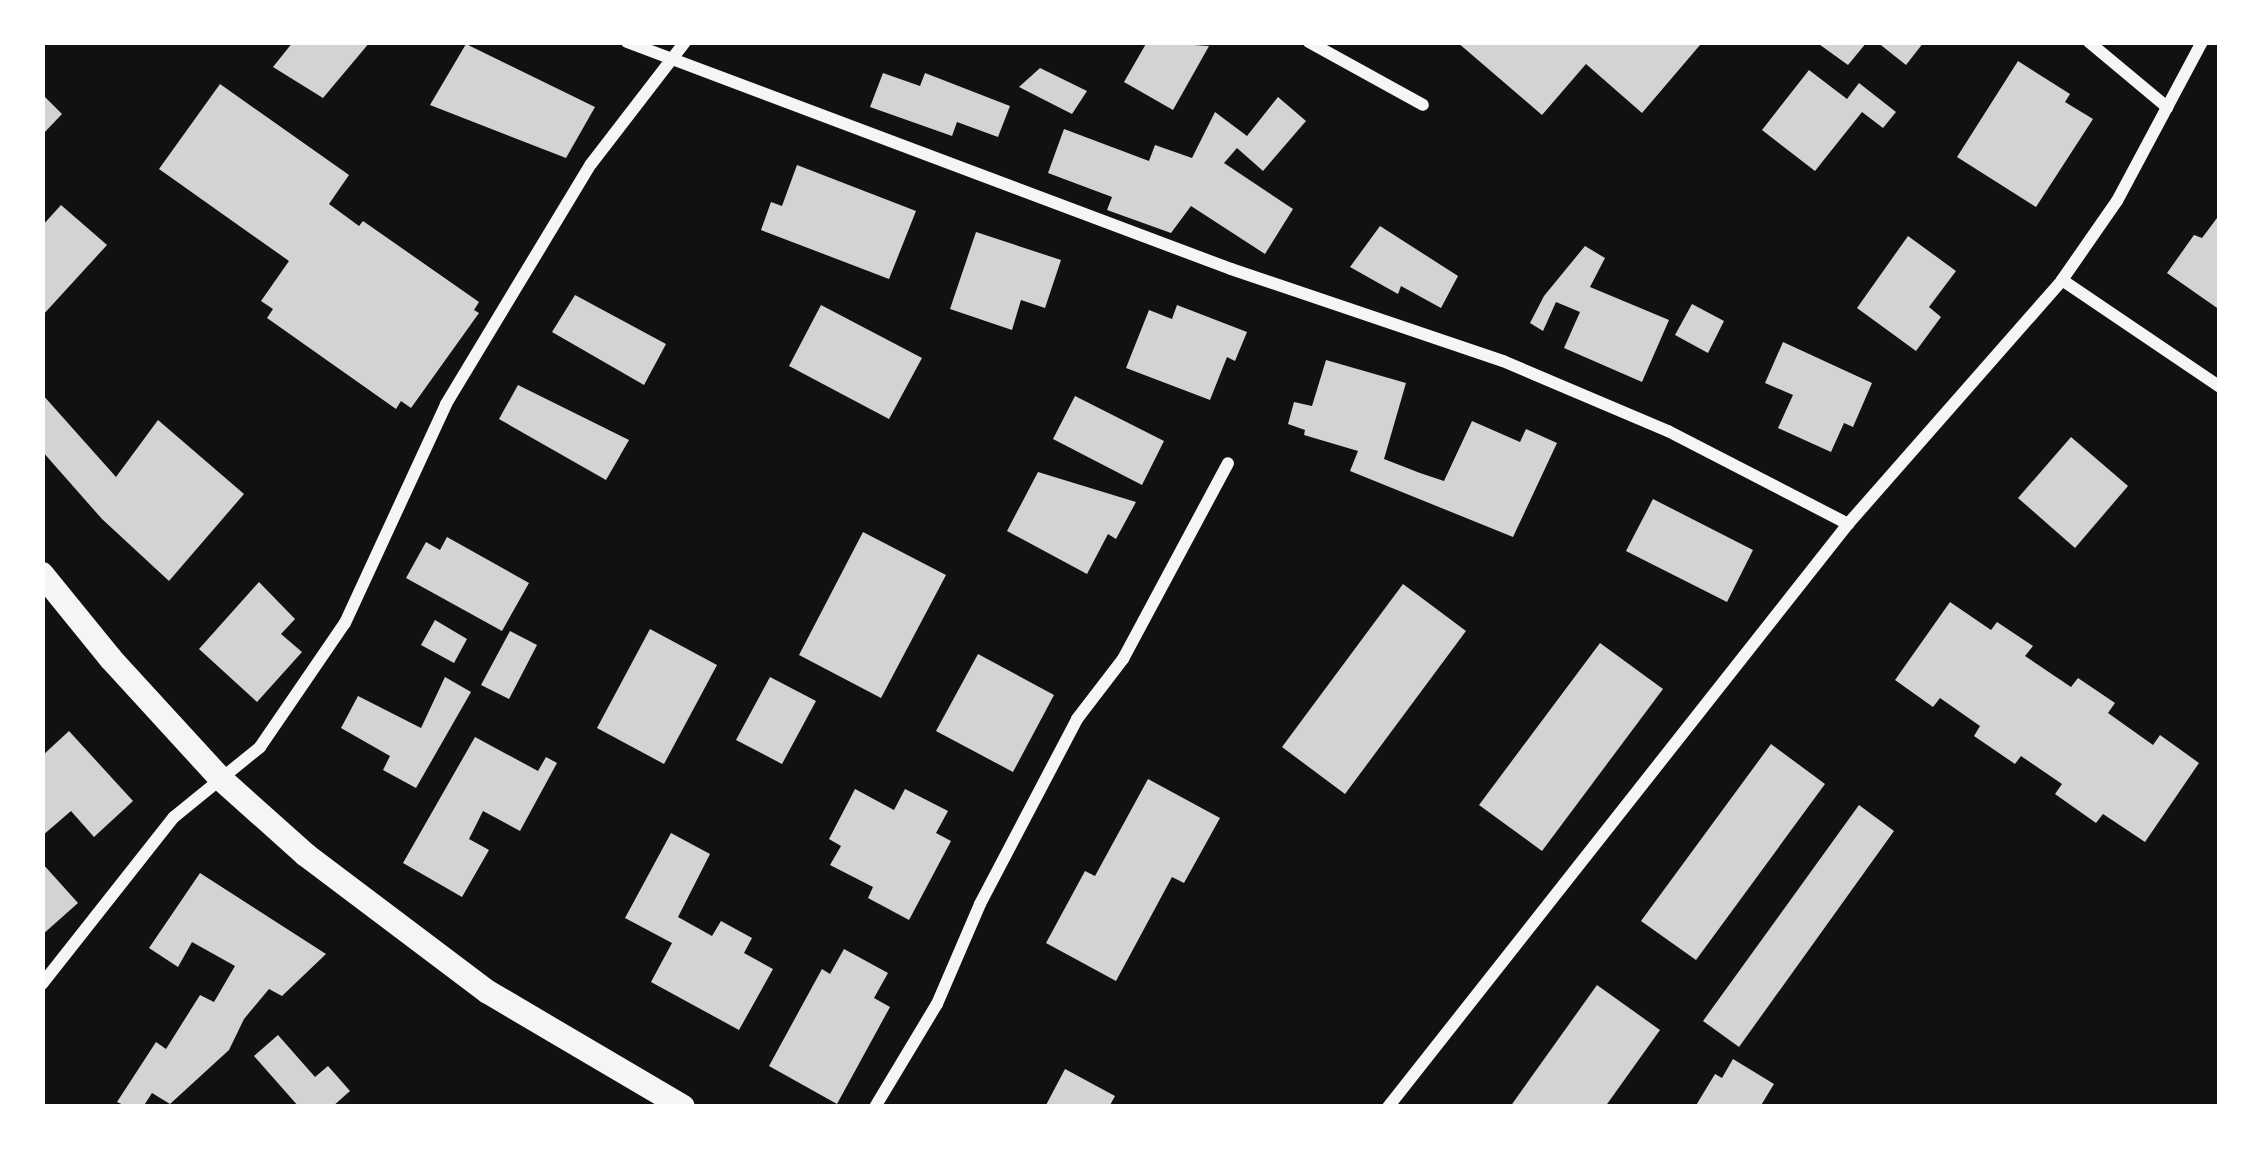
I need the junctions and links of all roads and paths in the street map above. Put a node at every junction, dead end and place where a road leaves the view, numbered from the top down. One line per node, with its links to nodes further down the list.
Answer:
1 (627, 42): 6 (street)
2 (685, 42): 6 (street)
3 (1309, 42): 7 (street)
4 (2089, 42): 8 (street)
5 (2202, 42): 8 (street)
6 (670, 61): 12 (street); 14 (street)
7 (1423, 105)
8 (2167, 107): 9 (street)
9 (2062, 280): 10 (street); 12 (street)
10 (2220, 387)
11 (1228, 463): 17 (street)
12 (1849, 524): 18 (street)
13 (42, 574): 14 (main road)
14 (221, 779): 15 (street); 16 (main road)
15 (42, 984)
16 (683, 1107)
17 (875, 1107)
18 (1388, 1107)

